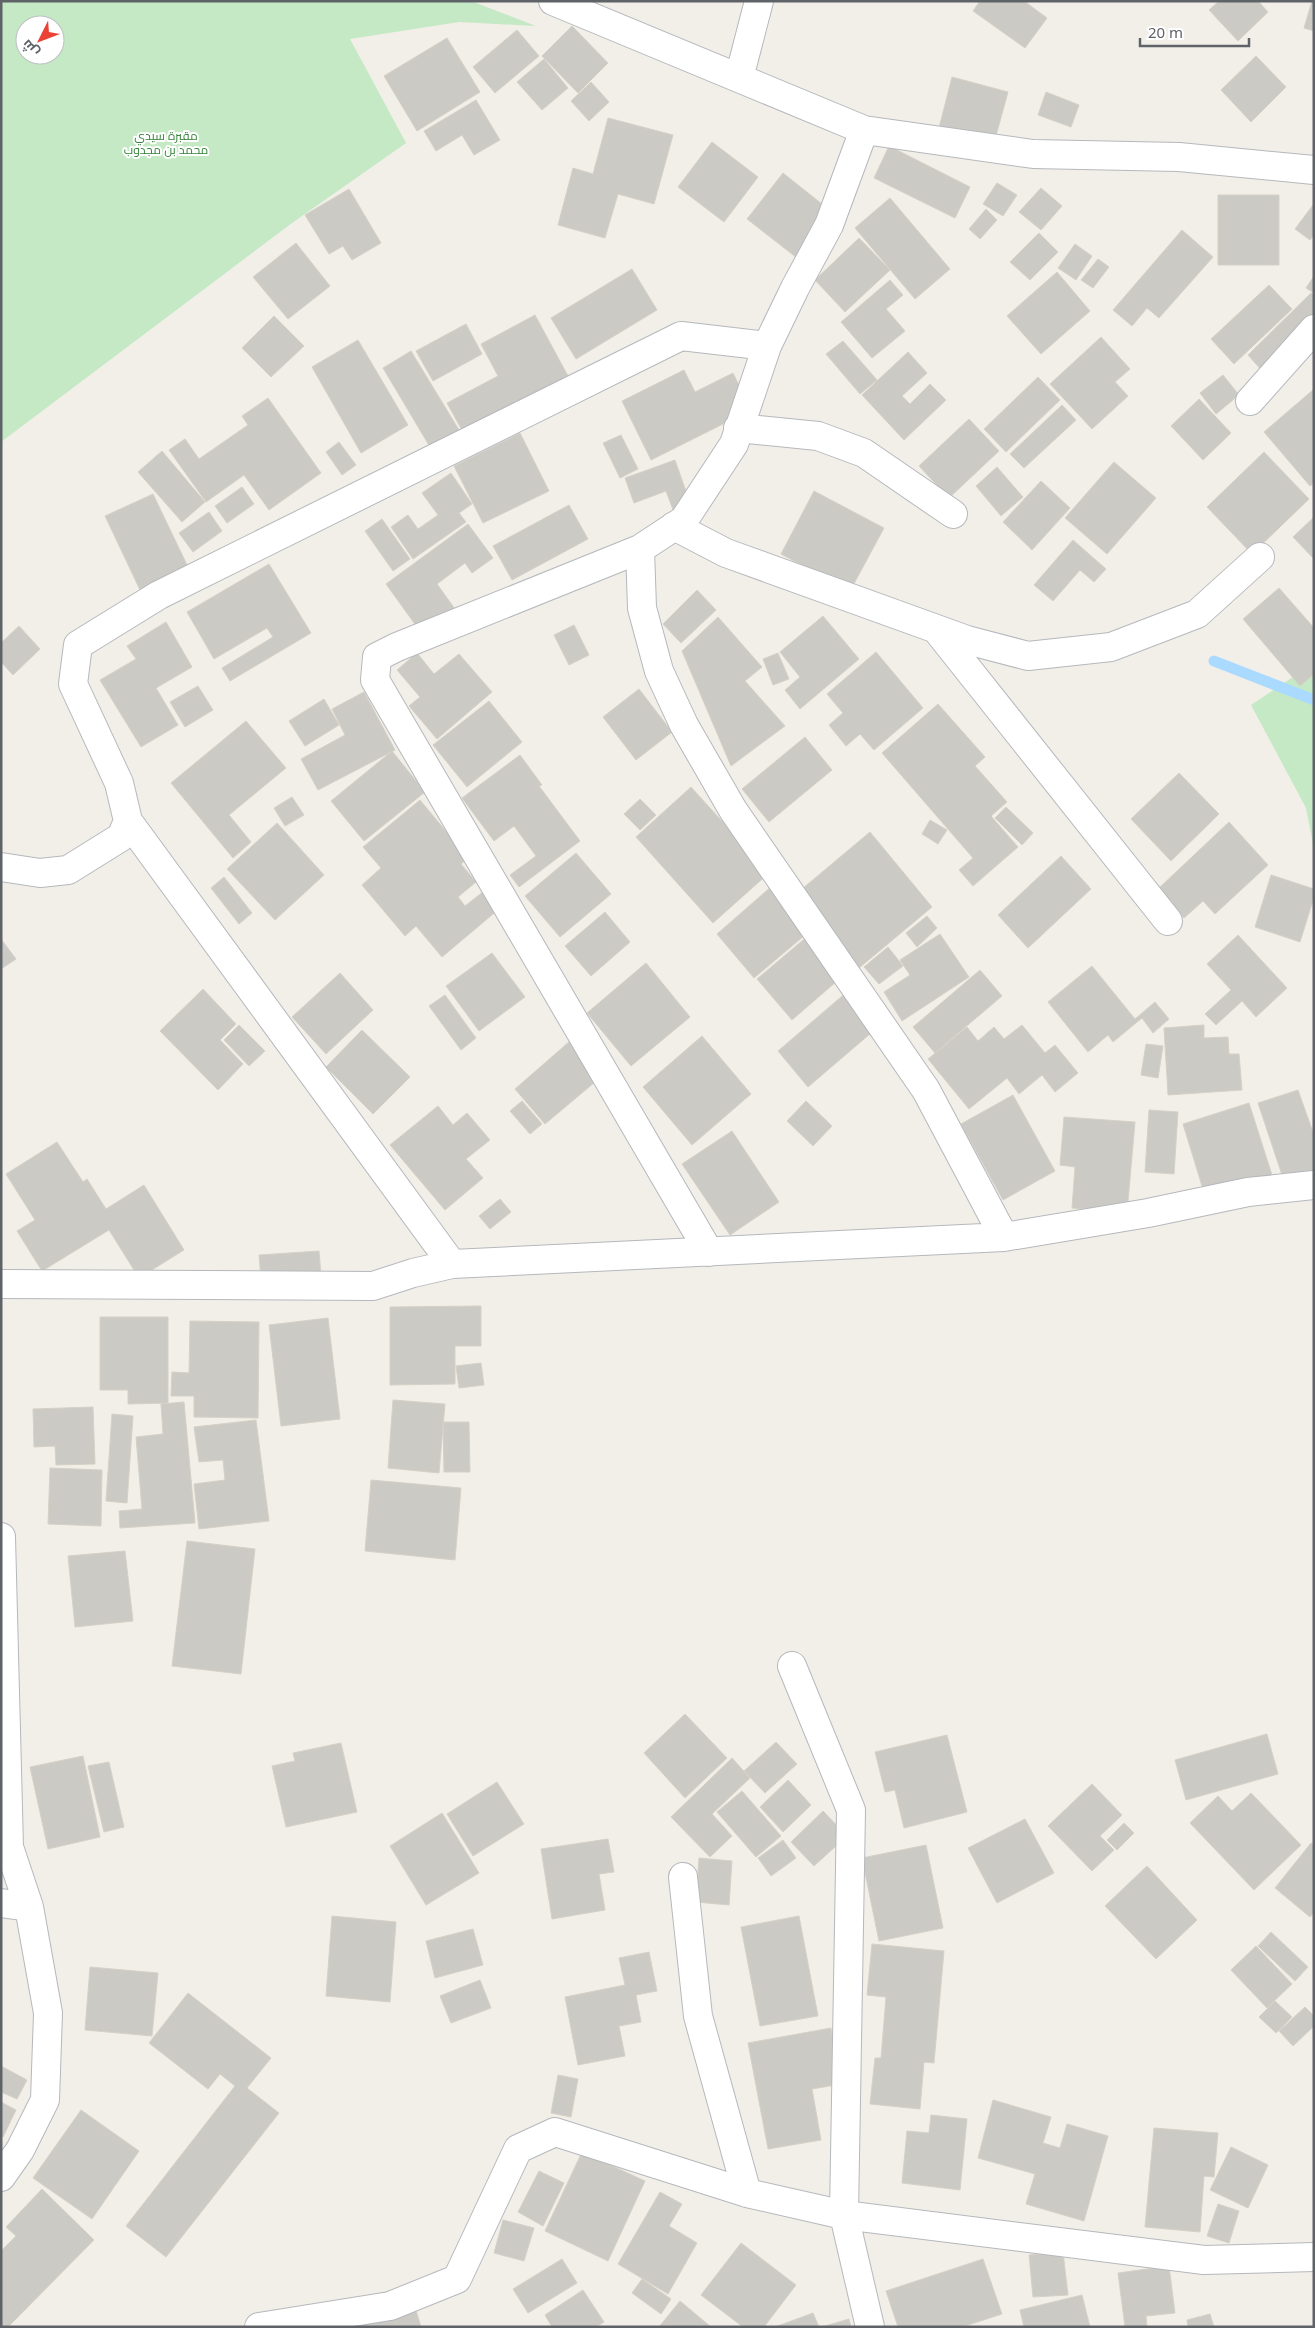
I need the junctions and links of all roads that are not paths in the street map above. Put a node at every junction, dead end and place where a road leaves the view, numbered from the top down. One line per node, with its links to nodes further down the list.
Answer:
1 (553, 1): 3 (street)
2 (759, 1): 3 (street)
3 (739, 78): 4 (street)
4 (864, 130): 5 (street); 7 (street)
5 (1314, 170)
6 (1314, 329): 8 (street)
7 (768, 346): 9 (street); 15 (street)
8 (1250, 401)
9 (738, 428): 10 (street); 11 (street)
10 (953, 514)
11 (674, 526): 12 (street); 14 (street)
12 (640, 549): 19 (street); 20 (street)
13 (1260, 557): 14 (street)
14 (936, 629): 17 (street)
15 (128, 821): 16 (street); 21 (street)
16 (1, 867)
17 (1168, 921)
18 (1314, 1185): 19 (street)
19 (1004, 1237): 20 (street)
20 (709, 1252): 21 (street)
21 (452, 1264): 22 (street)
22 (1, 1284)
23 (1, 1537): 27 (street)
24 (792, 1666): 30 (street)
25 (683, 1877): 29 (street)
26 (1, 1903): 27 (street)
27 (29, 1907): 28 (street)
28 (1, 2177)
29 (747, 2193): 30 (street); 32 (street)
30 (844, 2215): 31 (street); 33 (street)
31 (1313, 2253)
32 (259, 2327)
33 (870, 2327)

